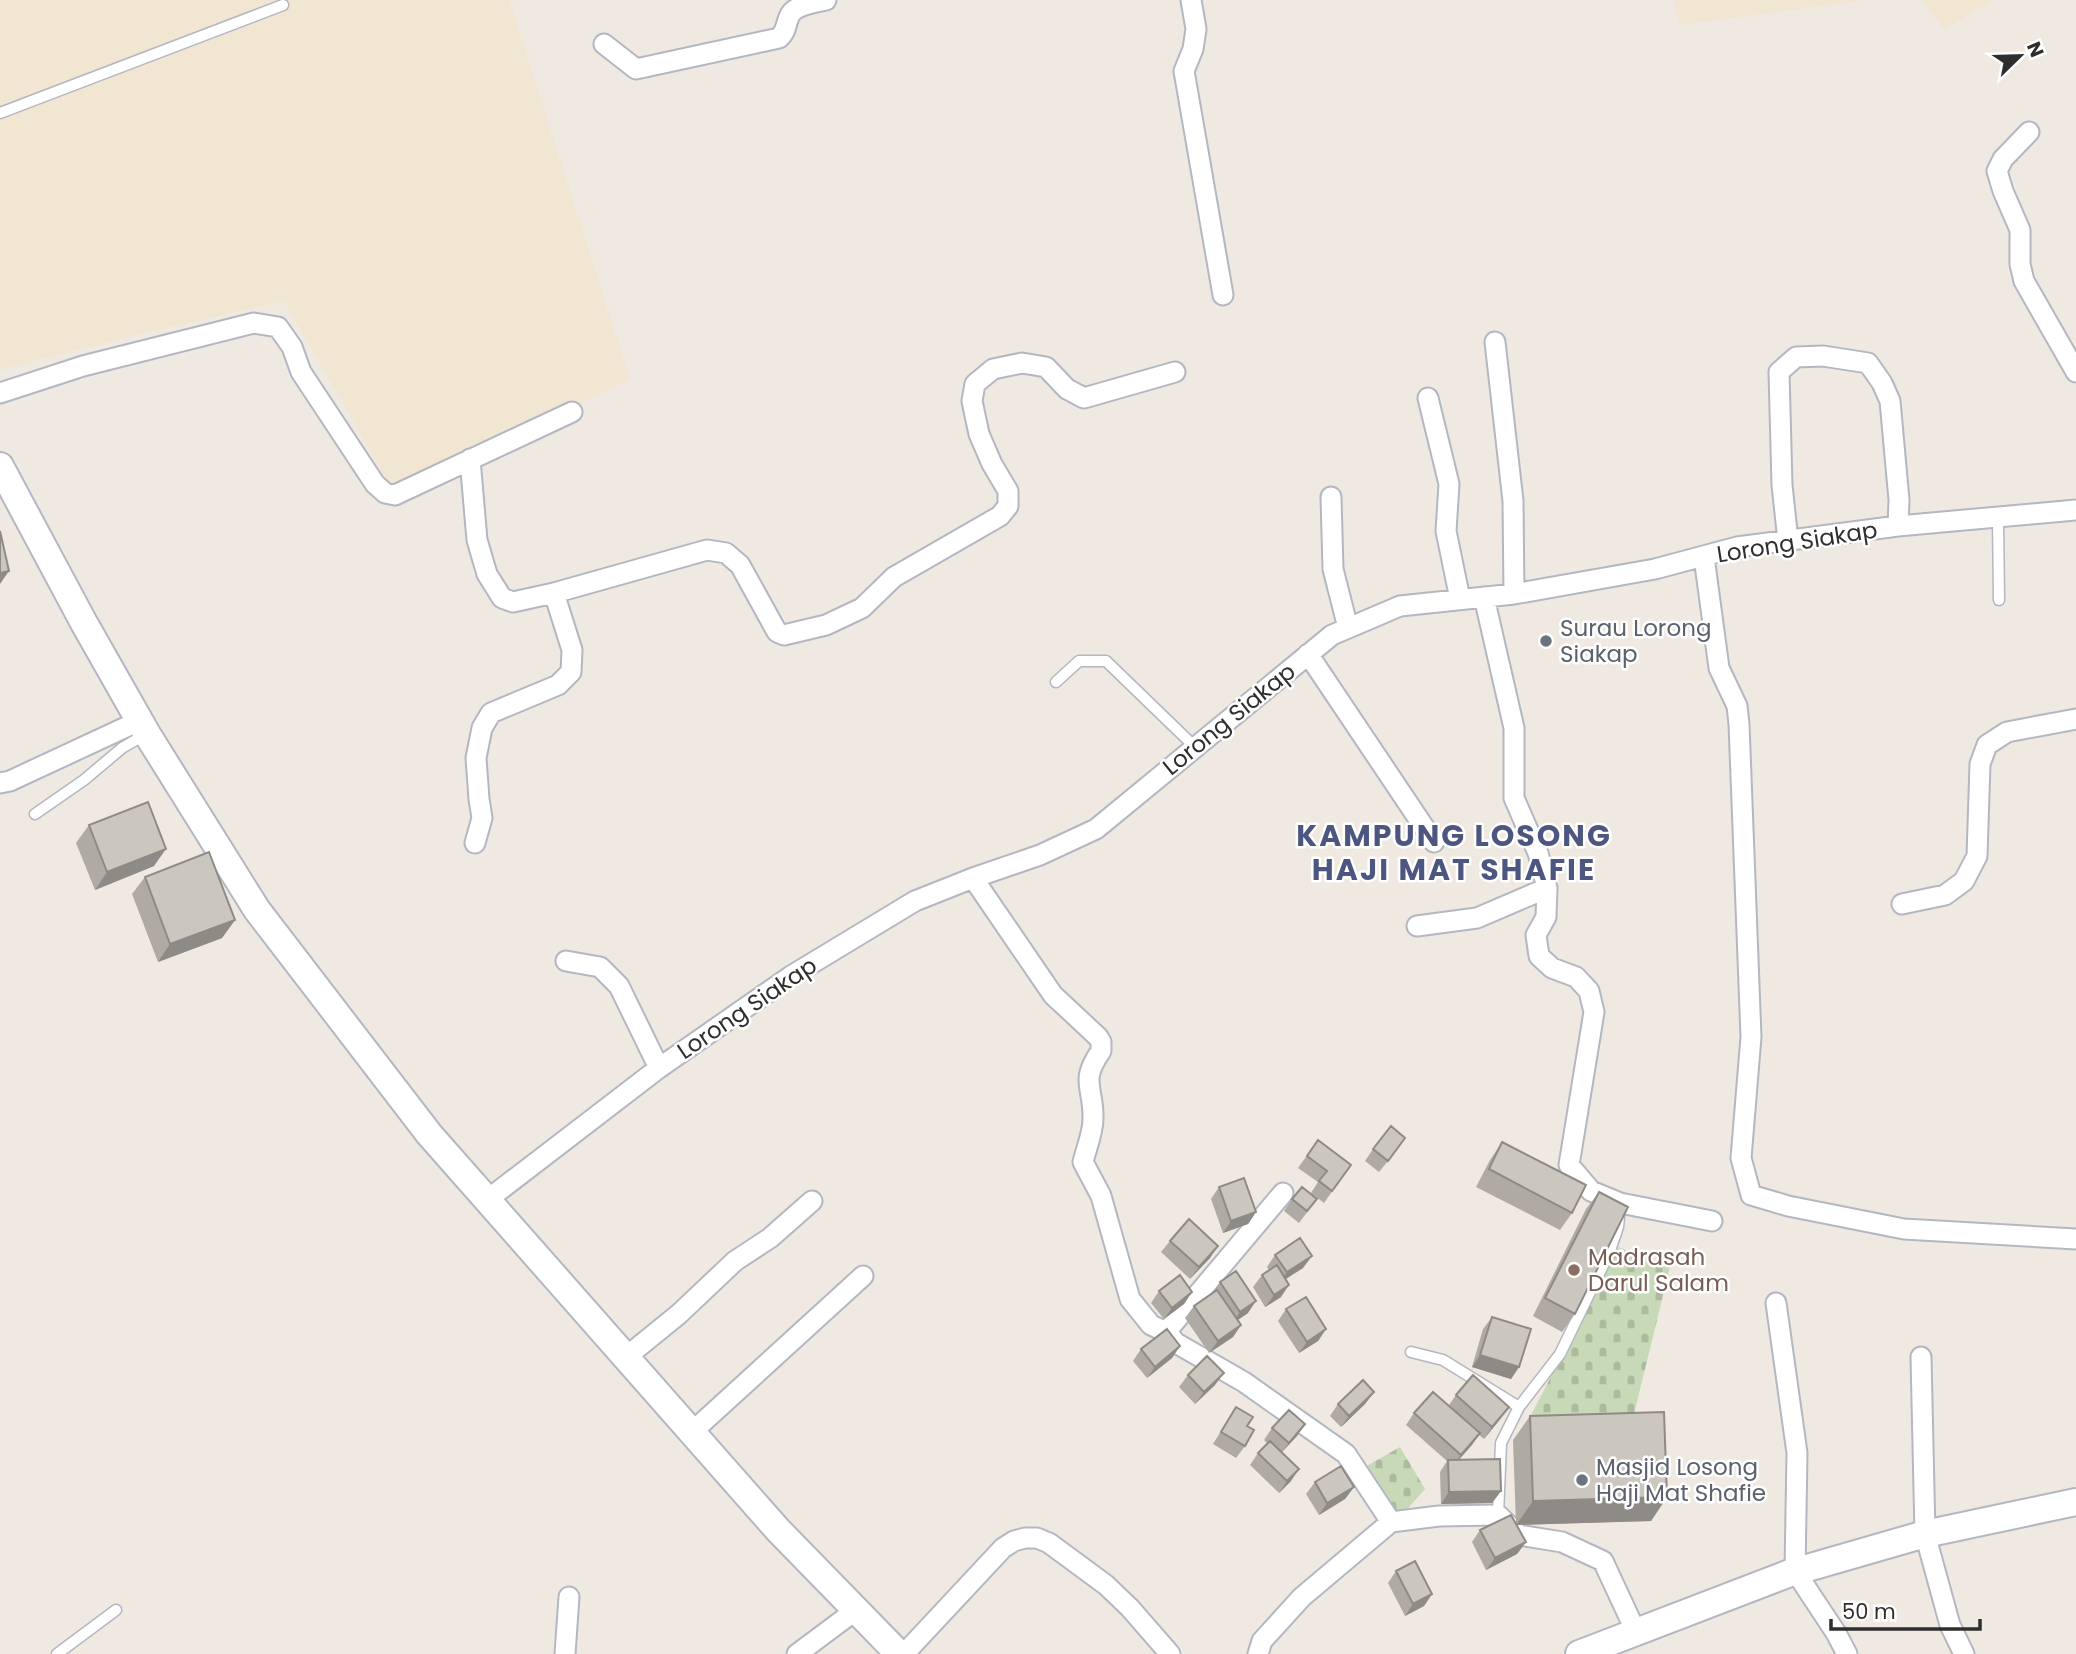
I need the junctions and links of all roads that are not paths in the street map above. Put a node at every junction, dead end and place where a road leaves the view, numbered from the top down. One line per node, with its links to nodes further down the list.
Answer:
1 (826, 0): 4 (street)
2 (1191, 0): 7 (street)
3 (283, 5): 5 (lane)
4 (604, 44)
5 (0, 113)
6 (2029, 132): 10 (street)
7 (1223, 295)
8 (1495, 342): 23 (street)
9 (1175, 372): 22 (street)
10 (2076, 372)
11 (0, 393): 14 (street)
12 (1429, 398): 25 (street)
13 (572, 411): 14 (street)
14 (470, 459): 22 (street)
15 (0, 466): 31 (street)
16 (1331, 498): 27 (street)
17 (2076, 510): 18 (street, Lorong Siakap)
18 (1998, 518): 19 (street, Lorong Siakap); 26 (lane)
19 (1898, 526): 20 (street, Lorong Siakap); 20 (street)
20 (1788, 541): 21 (street, Lorong Siakap)
21 (1704, 557): 23 (street, Lorong Siakap); 48 (street)
22 (554, 593): 36 (street)
23 (1514, 594): 24 (street, Lorong Siakap)
24 (1484, 597): 25 (street, Lorong Siakap); 38 (street)
25 (1460, 599): 27 (street, Lorong Siakap)
26 (1999, 600)
27 (1348, 628): 28 (street, Lorong Siakap)
28 (1308, 654): 32 (street, Lorong Siakap); 35 (street)
29 (1056, 682): 32 (lane)
30 (2076, 719): 39 (street)
31 (143, 727): 33 (street); 34 (lane); 44 (street)
32 (1195, 747): 37 (street, Lorong Siakap)
33 (0, 783)
34 (35, 814)
35 (1434, 842)
36 (475, 843)
37 (973, 878): 42 (street, Lorong Siakap); 51 (street)
38 (1547, 888): 40 (street); 46 (street)
39 (1902, 904)
40 (1417, 926)
41 (566, 961): 42 (street)
42 (659, 1068): 44 (street, Lorong Siakap)
43 (1283, 1194): 51 (street)
44 (487, 1200): 53 (street)
45 (812, 1201): 53 (street)
46 (1620, 1203): 47 (street); 55 (lane)
47 (1712, 1221)
48 (2076, 1239)
49 (863, 1276): 56 (street)
50 (1776, 1303): 61 (street)
51 (1166, 1332): 59 (street)
52 (1411, 1352): 55 (lane)
53 (626, 1357): 56 (street)
54 (1921, 1357): 60 (street)
55 (1518, 1407): 58 (lane)
56 (692, 1432): 63 (street)
57 (2076, 1502): 60 (street)
58 (1498, 1515): 59 (street); 65 (street)
59 (1391, 1522): 71 (street)
60 (1925, 1534): 61 (street); 74 (street)
61 (1795, 1571): 65 (street); 73 (street)
62 (569, 1597): 67 (street)
63 (856, 1609): 68 (street); 69 (street)
64 (116, 1610): 66 (lane)
65 (1636, 1632): 72 (street)
66 (57, 1654)
67 (565, 1654)
68 (797, 1654)
69 (902, 1654): 70 (street)
70 (1170, 1654)
71 (1258, 1654)
72 (1579, 1654)
73 (1847, 1654)
74 (1964, 1654)

